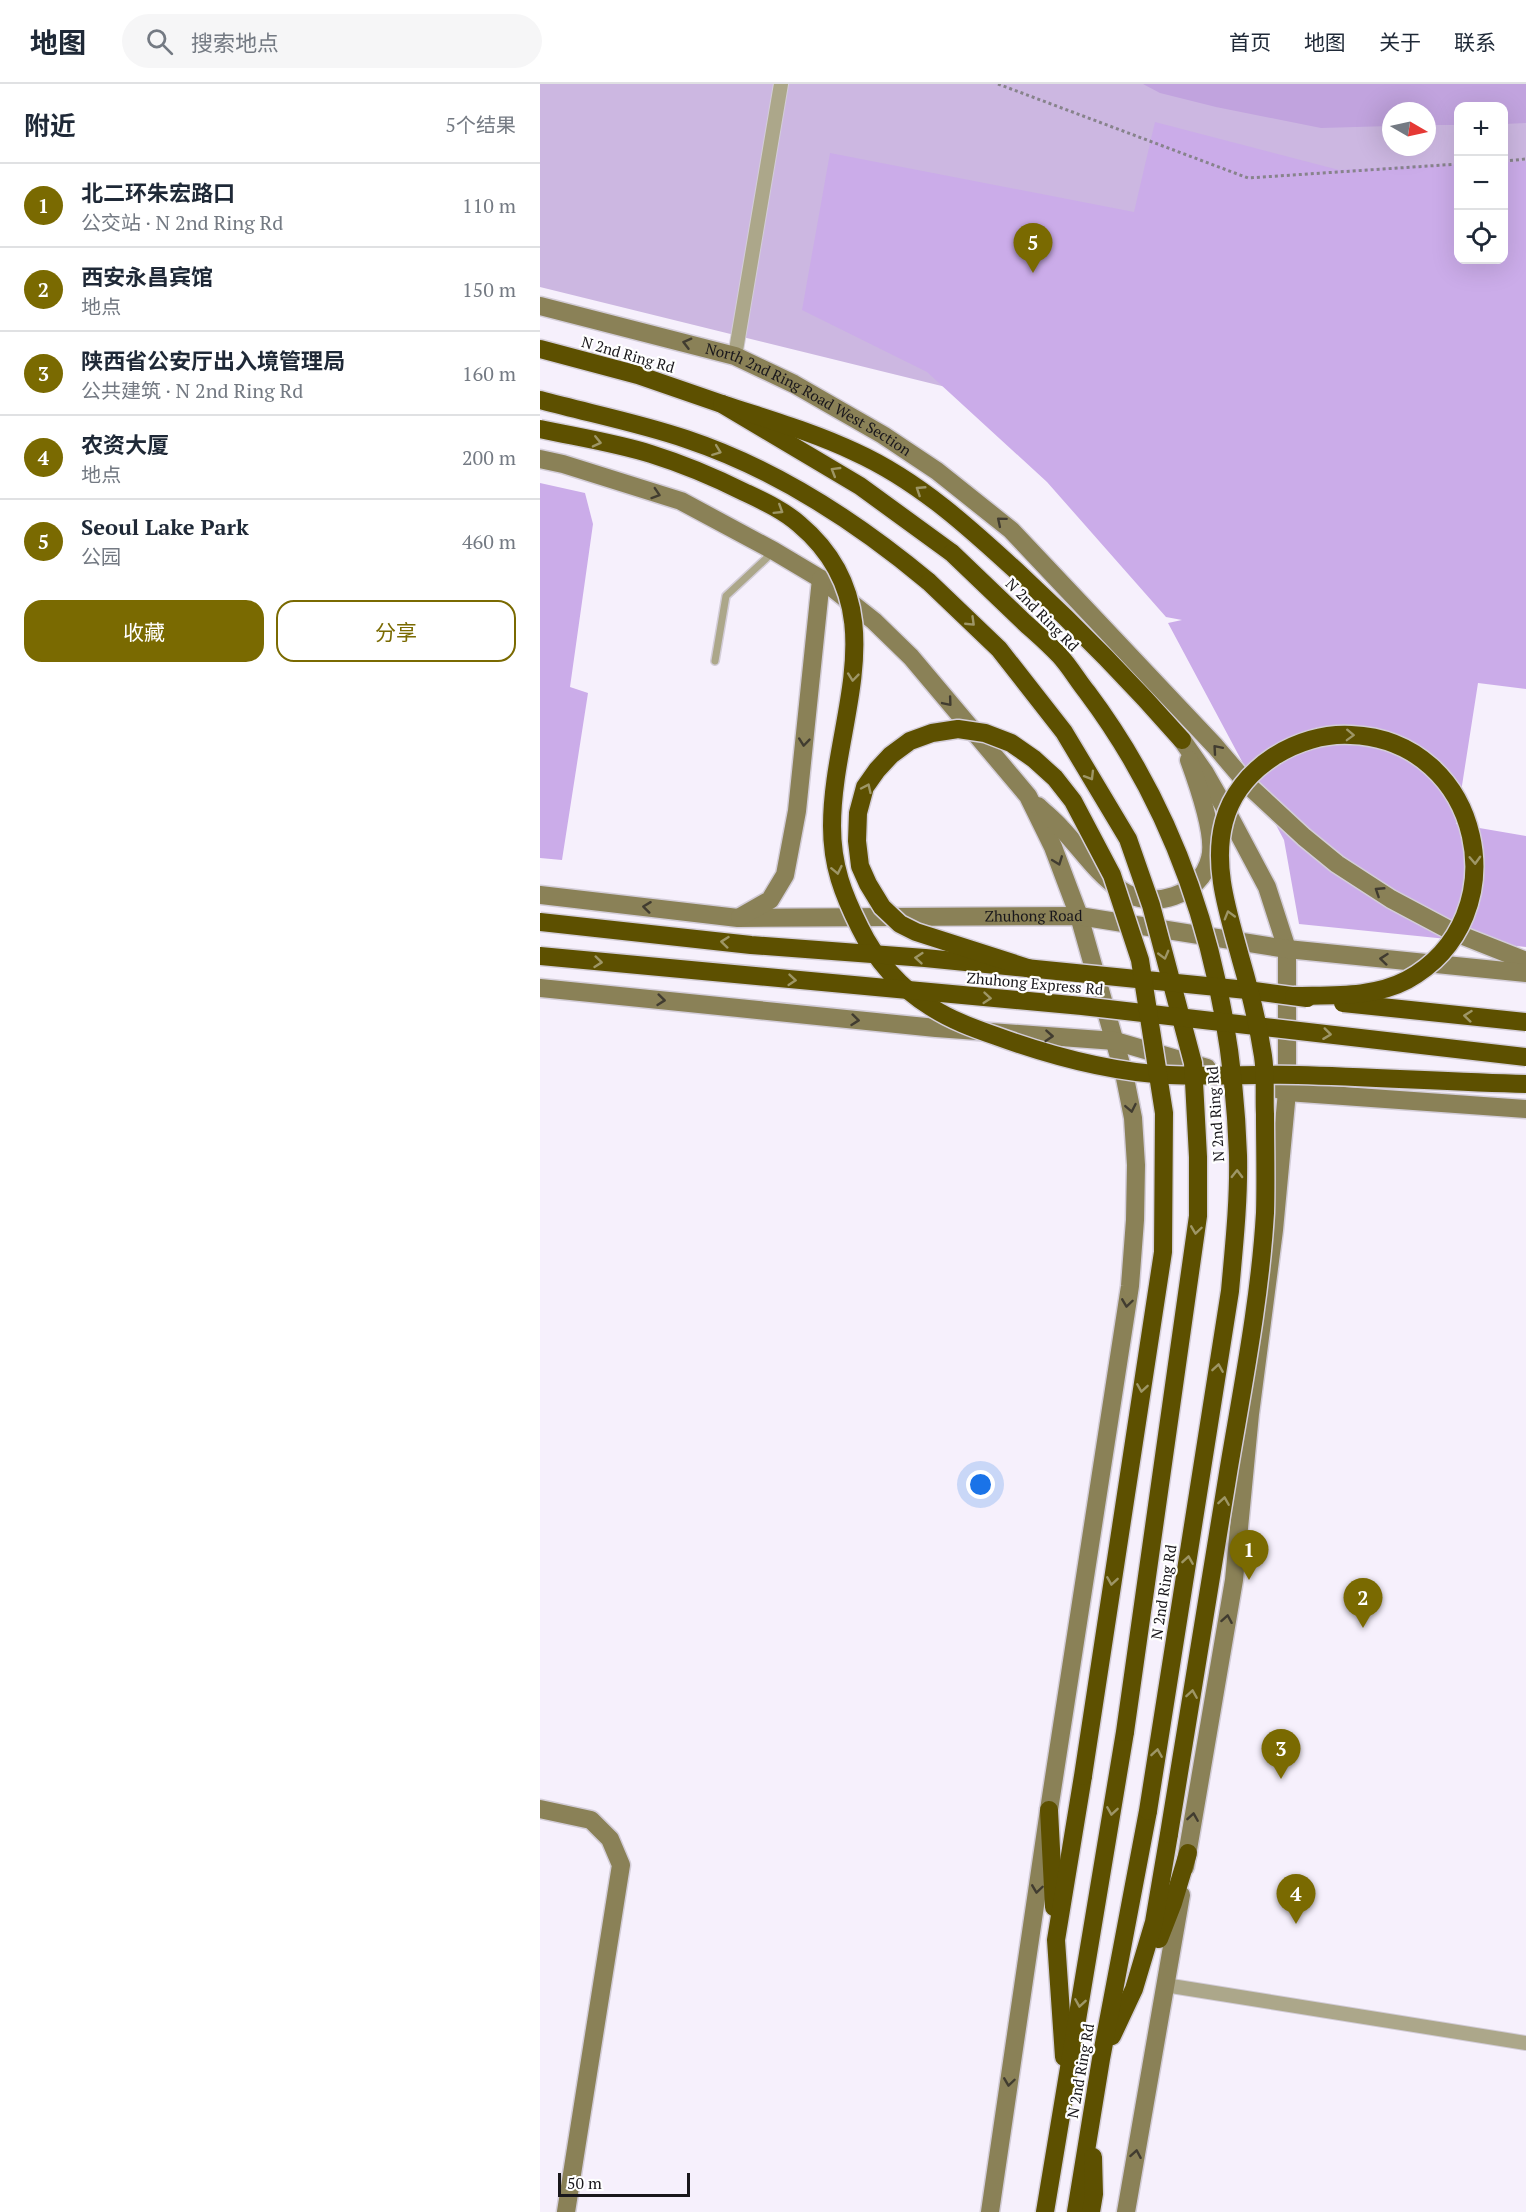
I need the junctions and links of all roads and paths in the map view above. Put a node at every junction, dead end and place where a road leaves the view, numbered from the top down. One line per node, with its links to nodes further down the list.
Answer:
1 (781, 84): 8 (street)
2 (998, 84): 5 (path)
3 (1526, 159): 4 (path)
4 (1508, 160)
5 (1454, 164)
6 (540, 306): 8 (main road, North 2nd Ring Road West Section, one-way to 6)
7 (540, 349): 10 (highway, N 2nd Ring Rd)
8 (735, 356): 17 (main road, North 2nd Ring Road West Section, one-way to 8)
9 (540, 400): 45 (highway, N 2nd Ring Rd, one-way to 45, bridge)
10 (722, 404): 15 (highway, one-way to 10); 44 (highway, N 2nd Ring Rd, one-way to 10, bridge)
11 (540, 429): 34 (highway, one-way to 34, bridge)
12 (540, 459): 13 (main road, one-way to 13)
13 (774, 551): 14 (main road); 16 (lane)
14 (821, 579): 19 (main road, one-way to 19); 22 (main road, one-way to 22)
15 (1103, 656): 17 (main road); 18 (highway)
16 (715, 662)
17 (1158, 685): 18 (main road); 26 (main road, North 2nd Ring Road West Section, one-way to 17)
18 (1182, 740): 19 (main road); 24 (main road)
19 (1028, 796): 21 (main road, one-way to 21)
20 (540, 895): 22 (main road, Zhuhong Road, one-way to 20)
21 (1079, 916): 22 (main road, Zhuhong Road); 24 (main road, Zhuhong Road); 32 (main road)
22 (738, 918)
23 (540, 922): 27 (highway, Zhuhong Express Rd, one-way to 23, bridge)
24 (1287, 949): 28 (main road, Zhuhong Road, one-way to 24); 35 (main road)
25 (540, 956): 33 (highway, Zhuhong Express Rd, one-way to 33, bridge)
26 (1526, 961)
27 (1030, 969): 30 (highway, Zhuhong Express Rd, bridge); 40 (highway, one-way to 40, bridge)
28 (1526, 973)
29 (540, 988): 32 (main road, one-way to 32)
30 (1294, 996): 31 (highway, Zhuhong Express Rd, one-way to 30, bridge); 42 (highway, one-way to 30, bridge)
31 (1526, 1022)
32 (1115, 1041): 35 (main road); 38 (main road, one-way to 38)
33 (1526, 1057)
34 (1526, 1084)
35 (1287, 1092): 36 (main road); 39 (main road, one-way to 35)
36 (1526, 1109)
37 (540, 1809): 48 (main road)
38 (1049, 1810): 40 (highway); 49 (main road, one-way to 49)
39 (1188, 1853): 41 (main road); 42 (highway)
40 (1056, 1940): 45 (highway)
41 (1165, 1985): 43 (street); 54 (main road, one-way to 41)
42 (1134, 1989): 44 (highway)
43 (1526, 2043)
44 (1101, 2059): 46 (highway, N 2nd Ring Rd)
45 (1066, 2085): 47 (highway, N 2nd Ring Rd)
46 (1093, 2109): 52 (highway, N 2nd Ring Rd); 53 (highway)
47 (1050, 2177): 50 (highway); 51 (highway, N 2nd Ring Rd)
48 (566, 2212)
49 (990, 2212)
50 (1039, 2212)
51 (1045, 2212)
52 (1076, 2212)
53 (1091, 2212)
54 (1126, 2212)

